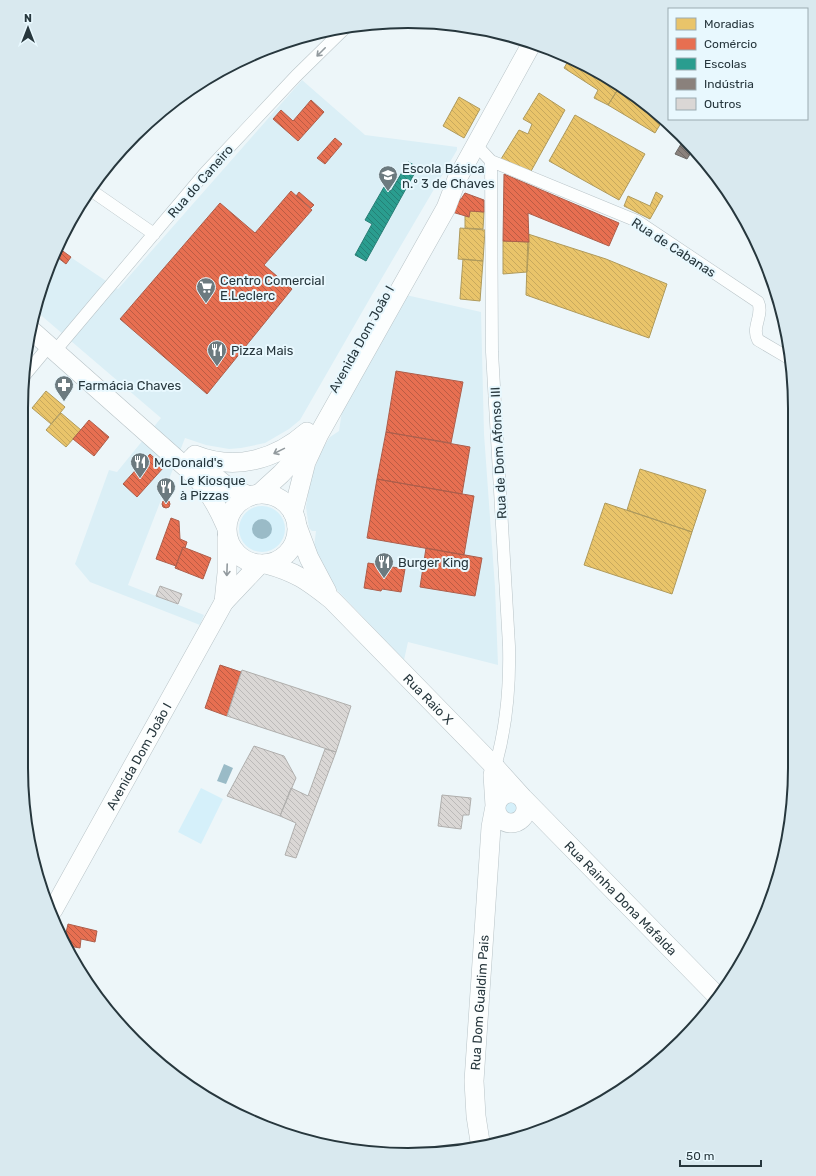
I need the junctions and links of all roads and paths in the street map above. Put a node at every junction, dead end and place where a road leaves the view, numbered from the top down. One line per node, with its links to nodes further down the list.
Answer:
1 (339, 34): 7 (street, Rua do Caneiro, one-way to 7)
2 (529, 48): 3 (main road, Avenida Dom João I)
3 (476, 145): 4 (street); 5 (main road, Avenida Dom João I)
4 (491, 161): 11 (street, Rua de Cabanas); 21 (street, Rua de Dom Afonso III)
5 (457, 179): 13 (main road, Avenida Dom João I); 16 (main road, Avenida Dom João I)
6 (95, 193): 7 (street)
7 (154, 234): 10 (street, Rua do Caneiro)
8 (38, 323): 10 (main road)
9 (36, 332): 10 (main road)
10 (56, 346): 12 (street, Rua do Caneiro); 14 (main road); 17 (main road)
11 (785, 356)
12 (30, 370)
13 (310, 429): 14 (main road, one-way to 14); 15 (main road, Avenida Dom João I)
14 (184, 451): 15 (main road)
15 (254, 495): 16 (main road); 17 (main road)
16 (295, 520): 18 (main road); 19 (main road, Rua Raio X)
17 (227, 532): 18 (main road); 20 (main road, Avenida Dom João I, one-way to 20)
18 (263, 564): 19 (main road, Rua Raio X); 20 (main road, Avenida Dom João I)
19 (332, 600): 21 (main road, Rua Raio X)
20 (224, 602): 27 (main road, Avenida Dom João I)
21 (495, 767): 22 (main road, Rua Raio X); 23 (main road)
22 (523, 798): 23 (main road); 24 (main road); 25 (main road, Rua Rainha Dona Mafalda)
23 (495, 806): 24 (main road); 26 (main road, Rua Dom Gualdim Pais)
24 (515, 823): 25 (main road); 26 (main road, Rua Dom Gualdim Pais)
25 (562, 837): 28 (main road, Rua Rainha Dona Mafalda)
26 (489, 858): 29 (main road, Rua Dom Gualdim Pais)
27 (55, 907)
28 (714, 993)
29 (480, 1141)

